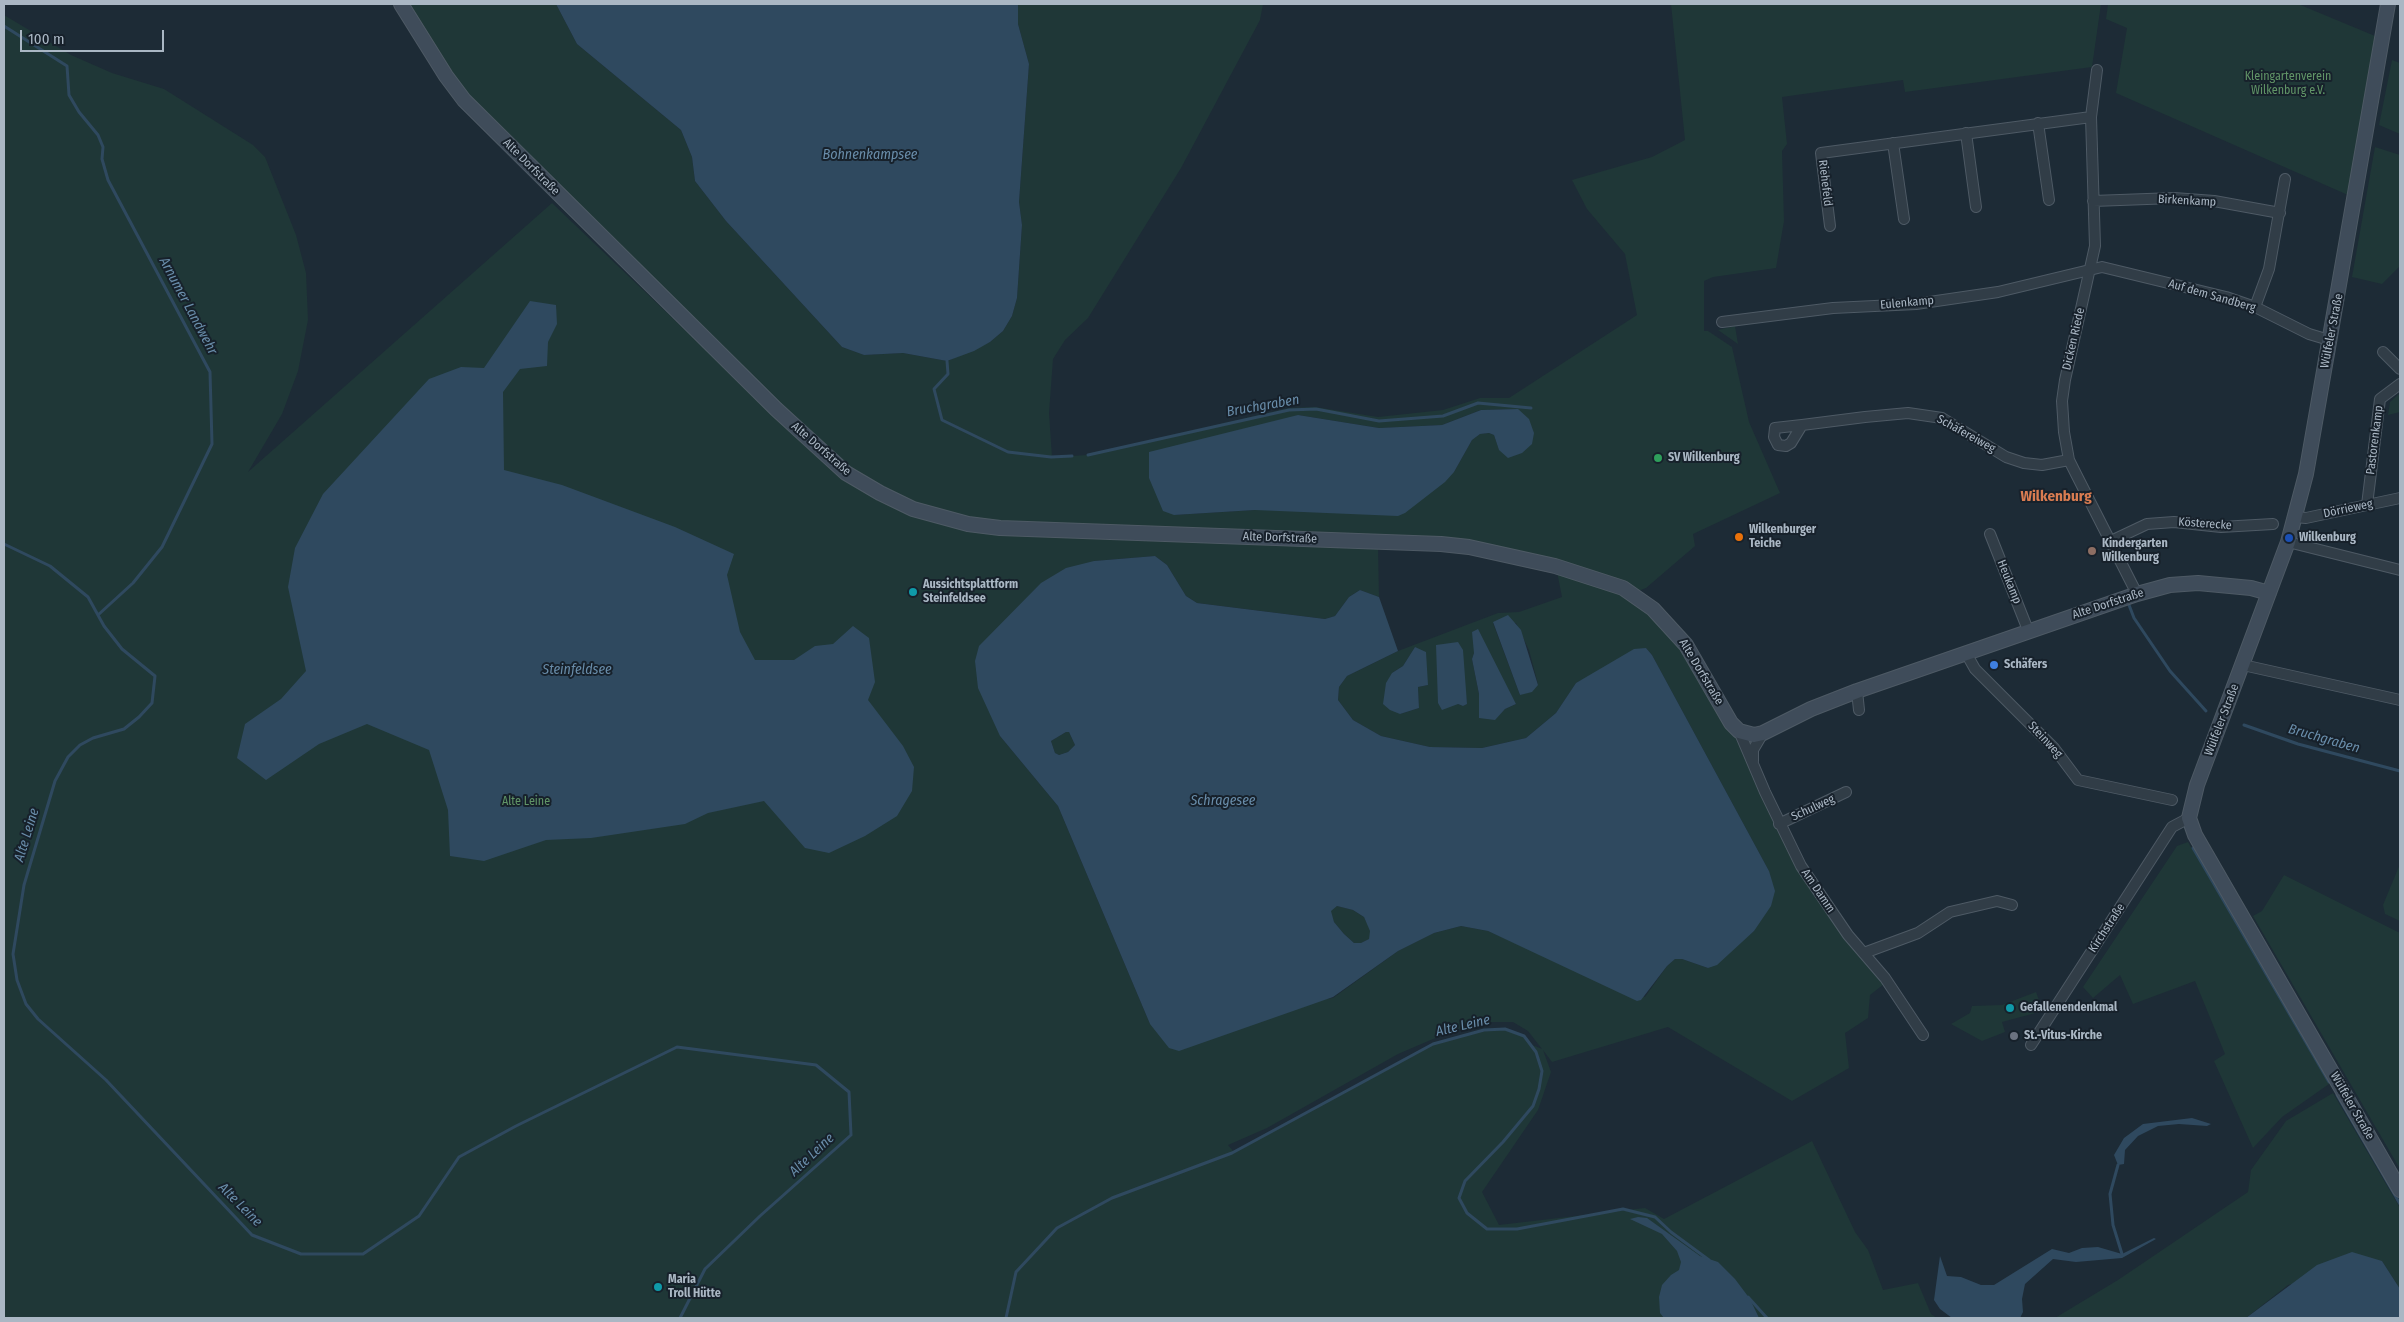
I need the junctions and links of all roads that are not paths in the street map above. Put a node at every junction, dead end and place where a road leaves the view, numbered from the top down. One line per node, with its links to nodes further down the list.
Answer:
1 (401, 4): 40 (street, Alte Dorfstraße)
2 (2388, 4): 18 (street, Wülfeler Straße)
3 (2096, 70): 4 (street, Dicken Riede)
4 (2091, 117): 5 (street, Riehefeld); 10 (street, Dicken Riede)
5 (2038, 123): 6 (street, Riehefeld); 9 (street)
6 (1966, 133): 7 (street, Riehefeld); 11 (street)
7 (1893, 144): 13 (street); 14 (street, Riehefeld)
8 (2285, 179): 12 (street)
9 (2049, 200)
10 (2093, 201): 12 (street, Birkenkamp); 15 (street, Dicken Riede)
11 (1976, 207)
12 (2280, 213): 16 (street)
13 (1904, 218)
14 (1830, 226)
15 (2090, 269): 16 (street, Auf dem Sandberg); 17 (street, Eulenkamp); 23 (street, Dicken Riede)
16 (2255, 307): 18 (street, Auf dem Sandberg)
17 (1722, 322)
18 (2330, 340): 26 (street, Wülfeler Straße)
19 (2383, 352): 20 (street)
20 (2400, 369)
21 (2400, 384): 25 (street, Pastorenkamp)
22 (1802, 425): 23 (street, Schäfereiweg)
23 (2069, 460): 29 (street, Dicken Riede)
24 (2400, 498): 25 (street, Dörrieweg)
25 (2367, 505): 26 (street, Dörrieweg)
26 (2296, 517): 30 (street, Wülfeler Straße)
27 (2273, 524): 29 (street, Kösterecke)
28 (1990, 534): 34 (street, Heukamp)
29 (2111, 541): 33 (street, Dicken Riede)
30 (2288, 542): 31 (street); 32 (street, Wülfeler Straße)
31 (2400, 570)
32 (2269, 593): 33 (street, Alte Dorfstraße); 36 (street, Wülfeler Straße)
33 (2137, 594): 34 (street, Alte Dorfstraße)
34 (2028, 630): 35 (street, Alte Dorfstraße)
35 (1966, 652): 37 (street, Alte Dorfstraße); 44 (street, Steinweg)
36 (2243, 665): 38 (street); 45 (street, Wülfeler Straße)
37 (1857, 691): 39 (street); 41 (street, Alte Dorfstraße)
38 (2400, 700)
39 (1859, 710)
40 (1739, 731): 41 (street); 42 (street, Am Damm)
41 (1764, 733): 42 (street)
42 (1753, 764): 46 (street, Am Damm)
43 (1846, 792): 46 (street, Schulweg)
44 (2172, 800)
45 (2189, 818): 50 (street, Kirchstraße); 51 (street, Wülfeler Straße)
46 (1779, 824): 48 (street, Am Damm)
47 (2012, 905): 48 (street)
48 (1864, 954): 49 (street, Am Damm)
49 (1924, 1034)
50 (2032, 1045)
51 (2400, 1190)

